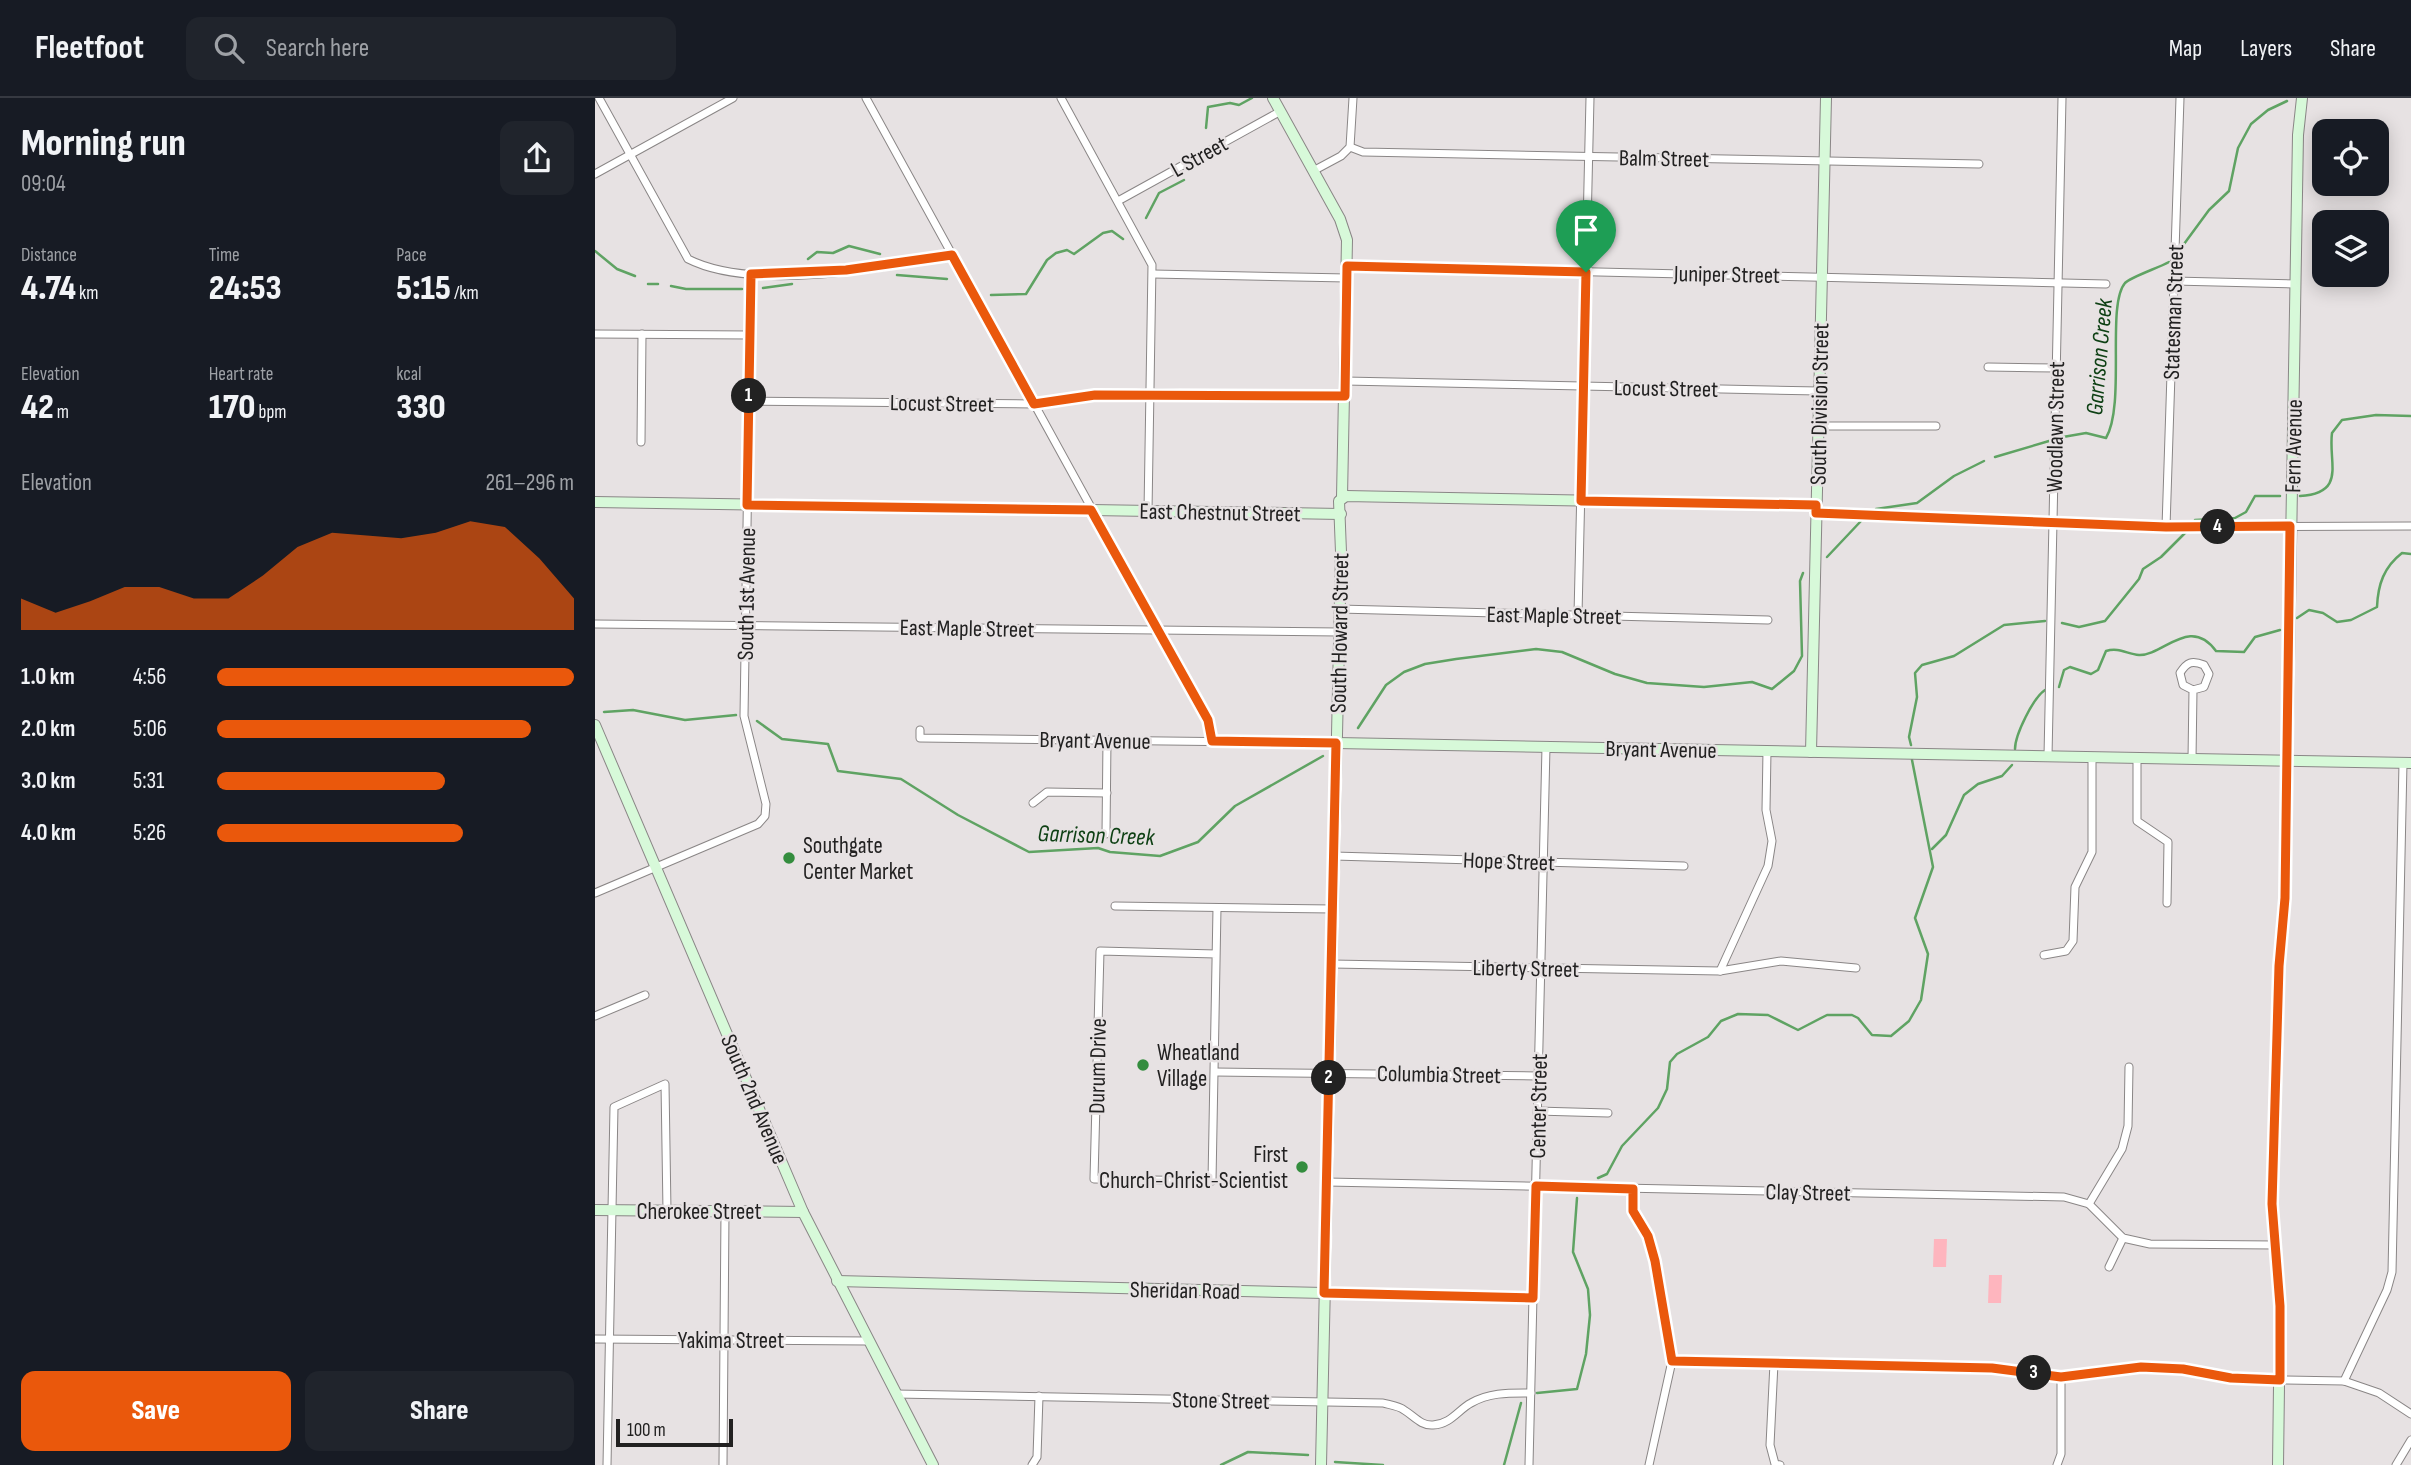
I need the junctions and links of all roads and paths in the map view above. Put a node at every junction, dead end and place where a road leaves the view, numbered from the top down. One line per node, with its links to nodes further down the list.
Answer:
1 (599, 98): 14 (street)
2 (733, 98): 14 (street)
3 (866, 98): 21 (street)
4 (1061, 98): 20 (street)
5 (1273, 98): 12 (main road)
6 (1353, 98): 13 (street)
7 (1590, 98): 15 (street)
8 (1826, 98): 16 (main road, South Division Street)
9 (2063, 98): 29 (street, Woodlawn Street)
10 (2180, 98): 28 (street, Statesman Street)
11 (2302, 98): 31 (main road, Fern Avenue)
12 (1280, 111): 18 (main road); 20 (street, L Street)
13 (1350, 147): 15 (street, Balm Street); 18 (street)
14 (632, 154): 19 (street); 24 (street)
15 (1589, 157): 16 (street, Balm Street); 23 (street)
16 (1825, 161): 17 (street, Balm Street); 26 (main road, South Division Street)
17 (1979, 164)
18 (1314, 171): 22 (main road)
19 (595, 174)
20 (1118, 201): 25 (street)
21 (952, 255): 24 (street); 43 (street)
22 (1347, 266): 23 (street, Juniper Street); 27 (main road)
23 (1586, 272): 26 (street, Juniper Street); 38 (street)
24 (751, 274): 34 (street, South 1st Avenue)
25 (1153, 274): 27 (street); 40 (street)
26 (1822, 277): 29 (street, Juniper Street); 39 (main road, South Division Street)
27 (1347, 278): 37 (main road)
28 (2174, 281): 31 (street); 58 (street, Statesman Street)
29 (2059, 283): 30 (street, Juniper Street); 36 (street, Woodlawn Street)
30 (2106, 284)
31 (2295, 284): 56 (main road, Fern Avenue)
32 (595, 334): 33 (street)
33 (642, 334): 34 (street); 46 (street)
34 (750, 335): 42 (street, South 1st Avenue)
35 (1988, 367): 36 (street)
36 (2057, 368): 55 (street, Woodlawn Street)
37 (1345, 381): 38 (street, Locust Street); 41 (main road)
38 (1583, 386): 39 (street, Locust Street); 48 (street)
39 (1819, 391): 44 (main road, South Division Street)
40 (1150, 394): 41 (street, Locust Street); 43 (street, Locust Street); 53 (street)
41 (1345, 396): 47 (main road)
42 (749, 401): 43 (street, Locust Street); 50 (street, South 1st Avenue)
43 (1034, 404): 52 (street)
44 (1819, 426): 45 (street); 51 (main road, South Division Street)
45 (1936, 426)
46 (641, 442)
47 (1346, 496): 48 (main road); 54 (main road)
48 (1581, 501): 51 (main road); 60 (street)
49 (595, 502): 50 (main road, East Chestnut Street)
50 (747, 505): 52 (main road, East Chestnut Street); 63 (street, South 1st Avenue)
51 (1816, 509): 55 (street); 74 (main road, South Division Street)
52 (1091, 510): 53 (main road, East Chestnut Street); 64 (street)
53 (1148, 511): 54 (main road, East Chestnut Street)
54 (1341, 514): 59 (main road, South Howard Street)
55 (2053, 522): 58 (street); 75 (street, Woodlawn Street)
56 (2290, 526): 57 (street); 58 (street); 79 (main road, Fern Avenue)
57 (2411, 526)
58 (2166, 527)
59 (1339, 610): 60 (street, East Maple Street); 65 (main road, South Howard Street)
60 (1578, 615): 61 (street, East Maple Street)
61 (1768, 620)
62 (595, 624): 63 (street, East Maple Street)
63 (745, 625): 64 (street, East Maple Street); 86 (street, South 1st Avenue)
64 (1157, 630): 65 (street, East Maple Street); 70 (street)
65 (1339, 632): 71 (main road, South Howard Street)
66 (2193, 690): 66 (street); 78 (street)
67 (595, 725): 86 (main road, South 2nd Avenue)
68 (920, 730): 69 (street, Bryant Avenue)
69 (1107, 740): 70 (street, Bryant Avenue); 81 (street)
70 (1212, 741): 71 (street, Bryant Avenue)
71 (1336, 743): 72 (main road, Bryant Avenue); 84 (main road, South Howard Street)
72 (1546, 747): 73 (main road, Bryant Avenue); 85 (street, Center Street)
73 (1767, 751): 74 (main road, Bryant Avenue); 98 (street)
74 (1811, 752): 75 (main road, Bryant Avenue)
75 (2048, 756): 76 (main road, Bryant Avenue)
76 (2092, 757): 77 (main road, Bryant Avenue); 94 (street)
77 (2137, 758): 78 (main road, Bryant Avenue); 89 (street)
78 (2192, 759): 79 (main road, Bryant Avenue)
79 (2288, 761): 80 (main road, Bryant Avenue); 117 (main road, Fern Avenue)
80 (2407, 763): 130 (street)
81 (1107, 793): 82 (street); 83 (street)
82 (1033, 803)
83 (1106, 834)
84 (1334, 856): 85 (street, Hope Street); 92 (main road, South Howard Street)
85 (1543, 862): 87 (street, Hope Street); 96 (street, Center Street)
86 (656, 866): 88 (street); 115 (main road, South 2nd Avenue)
87 (1684, 866)
88 (595, 893)
89 (2167, 903)
90 (1115, 906): 91 (street)
91 (1217, 908): 92 (street); 93 (street)
92 (1333, 909): 95 (main road, South Howard Street)
93 (1216, 954): 102 (street); 102 (street, Durum Drive)
94 (2044, 955)
95 (1332, 964): 96 (street, Liberty Street); 103 (main road, South Howard Street)
96 (1541, 968): 98 (street, Liberty Street); 104 (street, Center Street)
97 (1856, 968): 98 (street, Liberty Street)
98 (1720, 971)
99 (645, 995): 100 (street)
100 (595, 1016)
101 (2129, 1066): 110 (street)
102 (1215, 1072): 103 (street, Columbia Street)
103 (1329, 1073): 104 (street, Columbia Street); 107 (main road, South Howard Street)
104 (1538, 1076): 105 (street, Center Street)
105 (1537, 1111): 106 (street); 108 (street, Center Street)
106 (1608, 1113)
107 (1327, 1181): 108 (street, Clay Street); 120 (main road, South Howard Street)
108 (1536, 1186): 109 (street, Clay Street); 121 (street, Center Street)
109 (1633, 1189): 110 (street, Clay Street); 126 (street)
110 (2088, 1204): 116 (street)
111 (595, 1210): 112 (main road, Cherokee Street)
112 (612, 1210): 113 (main road, Cherokee Street); 113 (street); 123 (street)
113 (667, 1211): 114 (main road, Cherokee Street)
114 (725, 1211): 115 (main road, Cherokee Street); 124 (street)
115 (803, 1212): 119 (main road, South 2nd Avenue)
116 (2123, 1238): 117 (street); 118 (street)
117 (2274, 1245): 129 (main road, Fern Avenue)
118 (2109, 1267)
119 (837, 1282): 120 (main road, Sheridan Road); 125 (main road, South 2nd Avenue)
120 (1324, 1293): 121 (street, Sheridan Road); 134 (main road, South Howard Street)
121 (1533, 1298): 132 (street, Center Street)
122 (595, 1339): 123 (street, Yakima Street)
123 (610, 1339): 124 (street, Yakima Street); 137 (street)
124 (723, 1340): 125 (street, Yakima Street); 138 (street)
125 (867, 1341): 131 (main road, South 2nd Avenue)
126 (1672, 1361): 127 (street); 143 (street)
127 (1773, 1363): 128 (street); 144 (street)
128 (2061, 1377): 129 (street); 145 (street)
129 (2280, 1380): 130 (street); 146 (main road, Fern Avenue)
130 (2344, 1381): 135 (street)
131 (897, 1394): 133 (street, Stone Street); 139 (main road, South 2nd Avenue)
132 (1531, 1394): 134 (street, Stone Street); 142 (street, Center Street)
133 (1038, 1396): 134 (street, Stone Street); 140 (street)
134 (1322, 1403): 141 (main road, South Howard Street)
135 (2411, 1414)
136 (2411, 1440): 147 (street)
137 (607, 1465)
138 (723, 1465)
139 (933, 1465)
140 (1032, 1465)
141 (1321, 1465)
142 (1529, 1465)
143 (1649, 1465)
144 (1780, 1465)
145 (2057, 1465)
146 (2278, 1465)
147 (2396, 1465)

